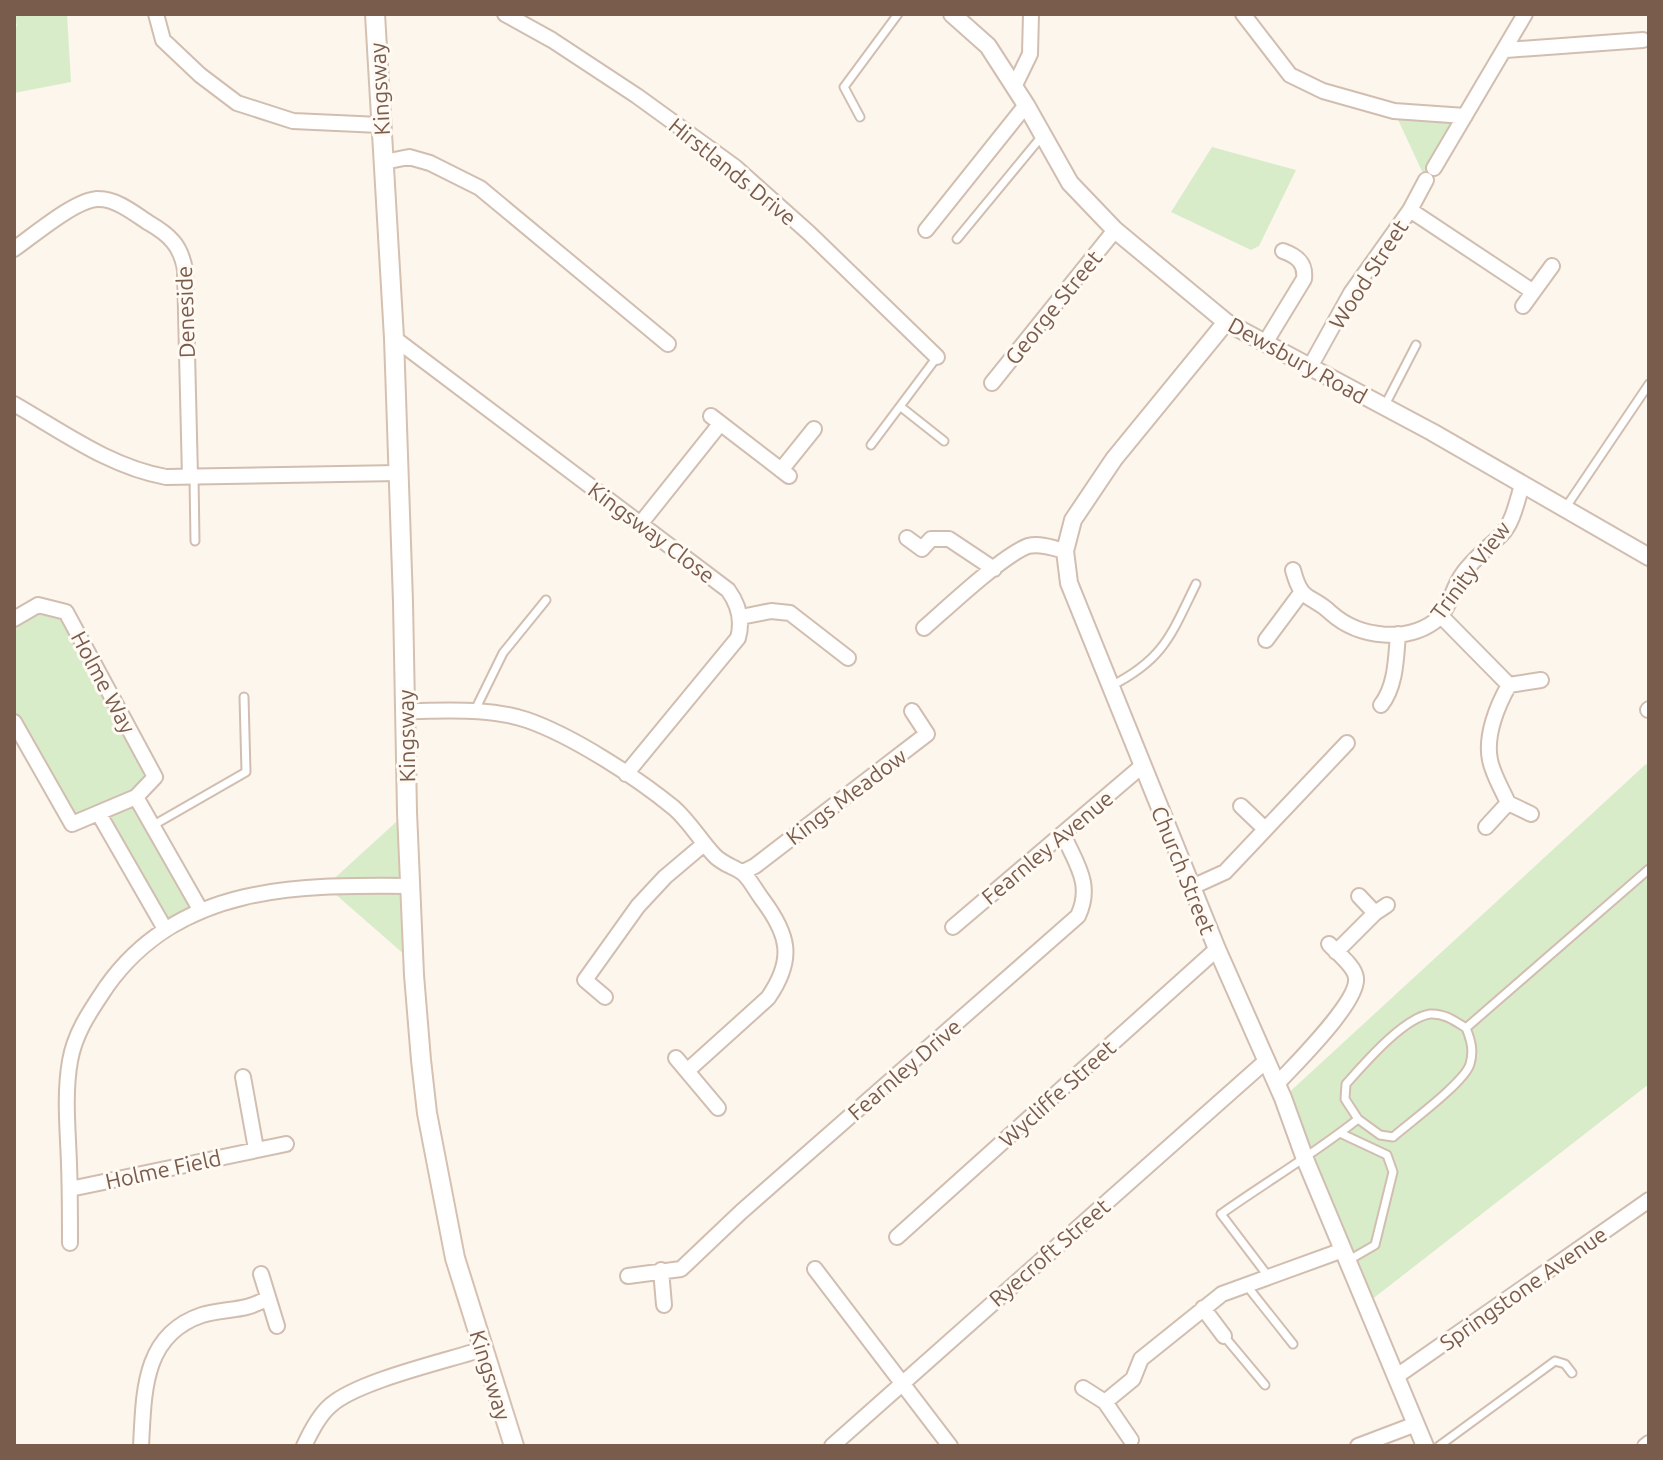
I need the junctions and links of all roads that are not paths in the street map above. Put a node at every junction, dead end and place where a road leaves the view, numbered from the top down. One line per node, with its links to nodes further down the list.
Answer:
1 (156, 14): 15 (street)
2 (375, 14): 15 (main road, Kingsway)
3 (505, 14): 32 (street, Hirstlands Drive)
4 (898, 14): 14 (lane)
5 (952, 14): 11 (street, Dewsbury Road)
6 (1031, 14): 11 (street)
7 (1243, 14): 13 (street)
8 (1525, 14): 10 (street, Wood Street)
9 (1643, 40): 10 (street)
10 (1506, 50): 13 (street, Wood Street)
11 (1014, 87): 12 (street, Dewsbury Road)
12 (1026, 105): 16 (street, Dewsbury Road); 19 (street)
13 (1465, 116): 18 (street, Wood Street)
14 (860, 117)
15 (380, 125): 17 (main road, Kingsway)
16 (1042, 136): 20 (street, Dewsbury Road); 21 (lane)
17 (384, 162): 28 (main road, Kingsway); 30 (street)
18 (1410, 210): 25 (street); 33 (street, Wood Street)
19 (926, 230)
20 (1115, 230): 27 (street, Dewsbury Road); 34 (street, George Street)
21 (957, 239)
22 (14, 249): 43 (street, Deneside)
23 (1283, 251): 29 (street)
24 (1552, 266): 25 (street)
25 (1532, 291): 26 (street)
26 (1523, 306)
27 (1226, 322): 29 (street, Dewsbury Road); 49 (street, Church Street)
28 (394, 338): 42 (main road, Kingsway); 46 (street, Kingsway Close)
29 (1265, 343): 33 (street, Dewsbury Road)
30 (668, 344)
31 (1416, 345): 38 (lane)
32 (937, 357): 37 (lane)
33 (1310, 367): 38 (street, Dewsbury Road)
34 (992, 383)
35 (1649, 384): 45 (lane)
36 (14, 404): 43 (street)
37 (901, 407): 40 (lane); 41 (lane)
38 (1384, 407): 44 (street, Dewsbury Road)
39 (814, 429): 46 (street)
40 (944, 441)
41 (871, 445)
42 (399, 473): 43 (street); 69 (main road, Kingsway)
43 (192, 477): 48 (lane)
44 (1522, 485): 45 (street, Dewsbury Road); 56 (street, Trinity View)
45 (1565, 509): 50 (street, Dewsbury Road)
46 (641, 523): 57 (street, Kingsway Close)
47 (907, 538): 51 (street)
48 (195, 541)
49 (1065, 551): 51 (street); 65 (street, Church Street)
50 (1649, 557)
51 (994, 569): 59 (street)
52 (1293, 570): 54 (street)
53 (1196, 584): 65 (lane)
54 (1301, 593): 60 (street, Trinity View); 61 (street)
55 (546, 600): 68 (lane)
56 (1441, 616): 60 (street, Trinity View); 64 (street)
57 (741, 617): 62 (street); 74 (street)
58 (14, 619): 75 (street, Holme Way)
59 (924, 628)
60 (1398, 634): 67 (street)
61 (1266, 640)
62 (848, 658)
63 (1541, 680): 64 (street)
64 (1509, 685): 76 (street)
65 (1111, 686): 73 (street, Church Street)
66 (244, 697): 80 (lane)
67 (1381, 705)
68 (475, 710): 69 (street); 74 (street)
69 (405, 711): 87 (main road, Kingsway)
70 (912, 711): 86 (street, Kings Meadow)
71 (14, 722): 78 (street)
72 (1347, 743): 82 (street)
73 (1142, 766): 83 (street, Fearnley Avenue); 88 (street, Church Street)
74 (626, 774): 84 (street)
75 (136, 797): 78 (street); 80 (street)
76 (1508, 803): 79 (street); 81 (street)
77 (1241, 806): 82 (street)
78 (99, 814): 92 (street)
79 (1531, 814)
80 (152, 826): 90 (street)
81 (1486, 827)
82 (1265, 829): 88 (street)
83 (1063, 834): 91 (street, Fearnley Avenue); 113 (street, Fearnley Drive)
84 (704, 844): 86 (street); 94 (street)
85 (1649, 869): 95 (lane)
86 (743, 872): 98 (street)
87 (410, 886): 90 (street); 124 (main road, Kingsway)
88 (1192, 887): 93 (street, Church Street)
89 (1359, 896): 100 (street)
90 (201, 911): 92 (street)
91 (953, 927)
92 (165, 929): 107 (street)
93 (1217, 949): 97 (street, Church Street); 109 (street, Wycliffe Street)
94 (605, 997)
95 (1466, 1028): 102 (lane); 102 (lane)
96 (676, 1058): 98 (street)
97 (1267, 1060): 100 (street, Church Street); 127 (street, Ryecroft Street)
98 (687, 1071): 101 (street)
99 (243, 1077): 105 (street)
100 (1277, 1084): 106 (street, Church Street)
101 (718, 1108)
102 (1358, 1119): 103 (lane)
103 (1340, 1133): 106 (lane); 111 (lane)
104 (286, 1144): 105 (street, Holme Field)
105 (256, 1149): 107 (street, Holme Field)
106 (1305, 1159): 111 (street, Church Street); 116 (lane)
107 (70, 1189): 110 (street)
108 (1649, 1200): 126 (street, Springstone Avenue)
109 (897, 1237)
110 (70, 1243)
111 (1346, 1255): 116 (street); 126 (street, Church Street)
112 (815, 1269): 127 (street)
113 (661, 1270): 115 (street, Fearnley Drive); 119 (street)
114 (261, 1274): 118 (street)
115 (628, 1276)
116 (1270, 1277): 117 (street)
117 (1247, 1286): 120 (street); 123 (lane)
118 (267, 1298): 121 (street); 133 (street)
119 (664, 1305)
120 (1203, 1308): 122 (street); 130 (street)
121 (277, 1326)
122 (1224, 1336): 128 (lane)
123 (1293, 1344)
124 (483, 1349): 134 (street); 135 (main road, Kingsway)
125 (1572, 1373): 140 (lane)
126 (1397, 1376): 131 (street, Church Street)
127 (901, 1383): 136 (street, Ryecroft Street); 137 (street)
128 (1265, 1385)
129 (1083, 1388): 130 (street)
130 (1105, 1402): 132 (street)
131 (1416, 1424): 138 (street); 139 (street, Church Street)
132 (1131, 1440)
133 (141, 1446)
134 (304, 1446)
135 (514, 1446)
136 (832, 1446)
137 (950, 1446)
138 (1358, 1446)
139 (1425, 1446)
140 (1439, 1446)

